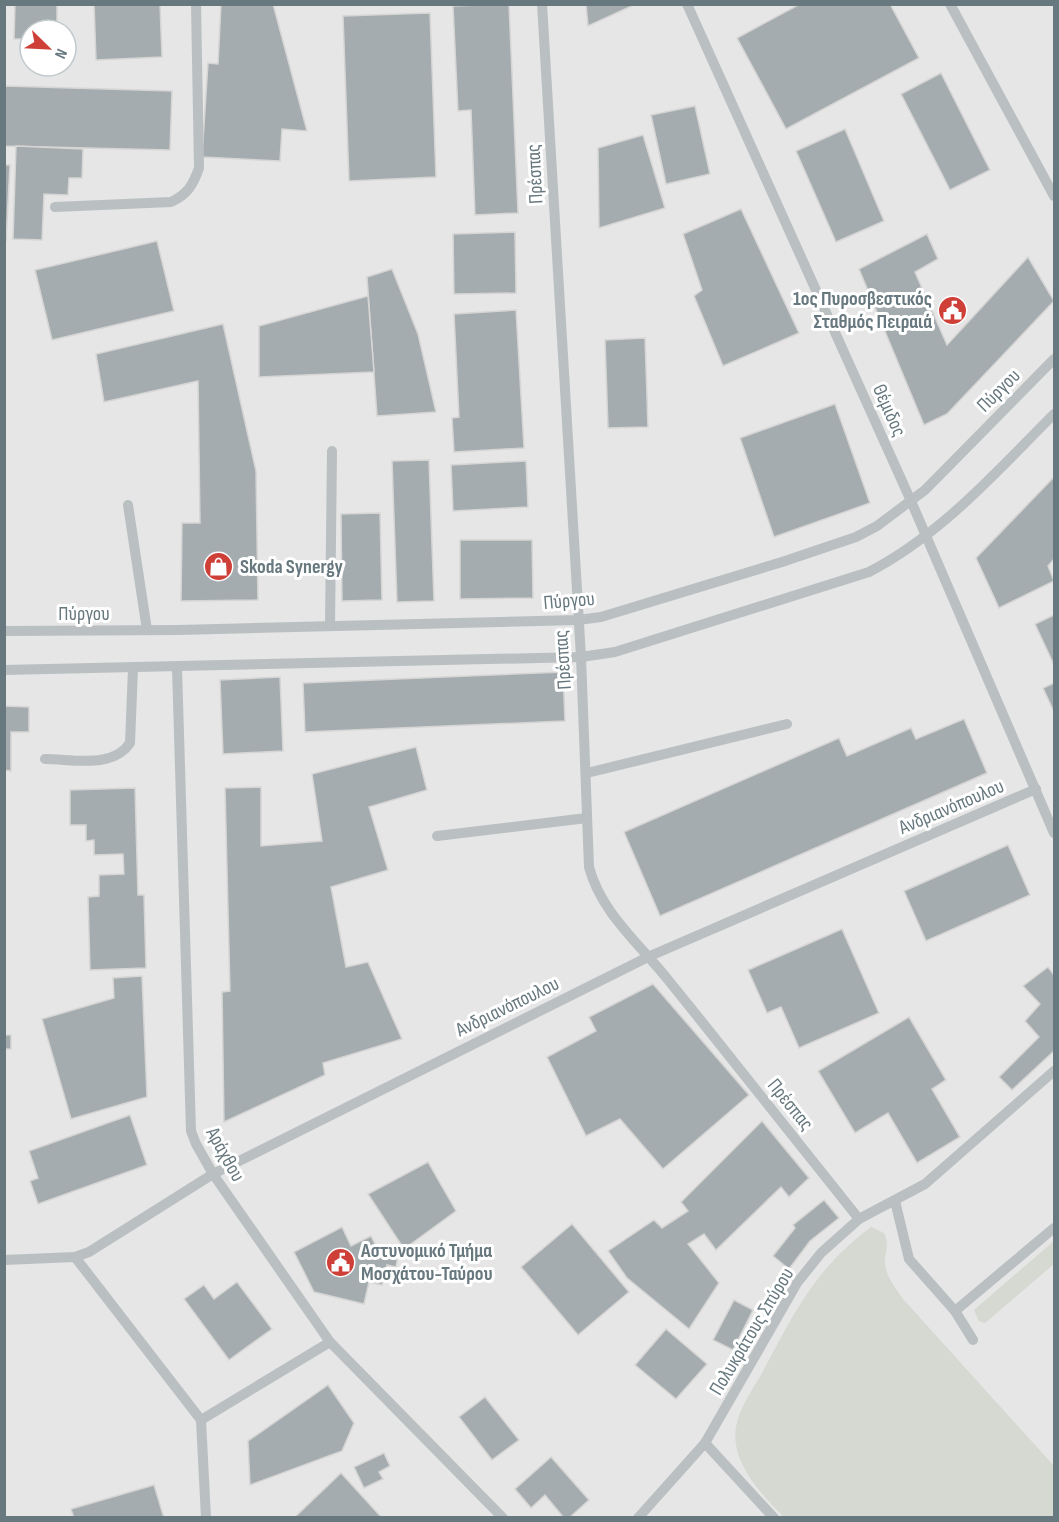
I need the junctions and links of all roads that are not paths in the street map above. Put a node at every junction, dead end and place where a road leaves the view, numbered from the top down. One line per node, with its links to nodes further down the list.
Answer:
1 (196, 4): 6 (street)
2 (542, 4): 13 (street, Πρέσπας)
3 (687, 4): 10 (street, Θέμιδος)
4 (950, 4): 5 (street)
5 (1054, 196)
6 (55, 207)
7 (1054, 359): 10 (street, Πύργου)
8 (1054, 414): 12 (street)
9 (332, 451): 14 (street)
10 (911, 501): 12 (street, Θέμιδος); 13 (street, Πύργου)
11 (128, 505): 15 (street)
12 (926, 537): 17 (street); 24 (street, Θέμιδος)
13 (578, 620): 14 (street, Πύργου); 17 (street, Πρέσπας)
14 (330, 626): 15 (street, Πύργου)
15 (147, 630): 16 (street, Πύργου)
16 (4, 631)
17 (581, 657): 19 (street); 23 (street, Πρέσπας)
18 (133, 668): 19 (street); 20 (street); 22 (street)
19 (177, 668): 31 (street, Αράχθου)
20 (4, 670)
21 (787, 724): 23 (street)
22 (45, 759)
23 (586, 773): 26 (street, Πρέσπας)
24 (1036, 789): 25 (street, Θέμιδος); 29 (street, Ανδριανόπουλου)
25 (1049, 811): 27 (street, Θέμιδος)
26 (587, 818): 28 (street); 29 (street, Πρέσπας)
27 (1054, 833)
28 (437, 836)
29 (650, 956): 31 (street, Ανδριανόπουλου); 33 (street, Πρέσπας)
30 (1054, 1071): 32 (street, Πολυκράτους Σπύρου)
31 (213, 1174): 35 (street, Ανδριανόπουλου); 39 (street, Αράχθου)
32 (895, 1201): 33 (street, Πολυκράτους Σπύρου); 37 (street)
33 (859, 1219): 41 (street, Πολυκράτους Σπύρου)
34 (1054, 1228): 37 (street)
35 (75, 1257): 36 (street, Ανδριανόπουλου); 40 (street)
36 (4, 1260)
37 (955, 1311): 38 (street)
38 (973, 1340)
39 (330, 1342): 40 (street); 43 (street, Αράχθου)
40 (201, 1420): 42 (street)
41 (705, 1443): 44 (street, Πολυκράτους Σπύρου); 45 (street)
42 (206, 1518)
43 (503, 1518)
44 (638, 1518)
45 (774, 1518)

